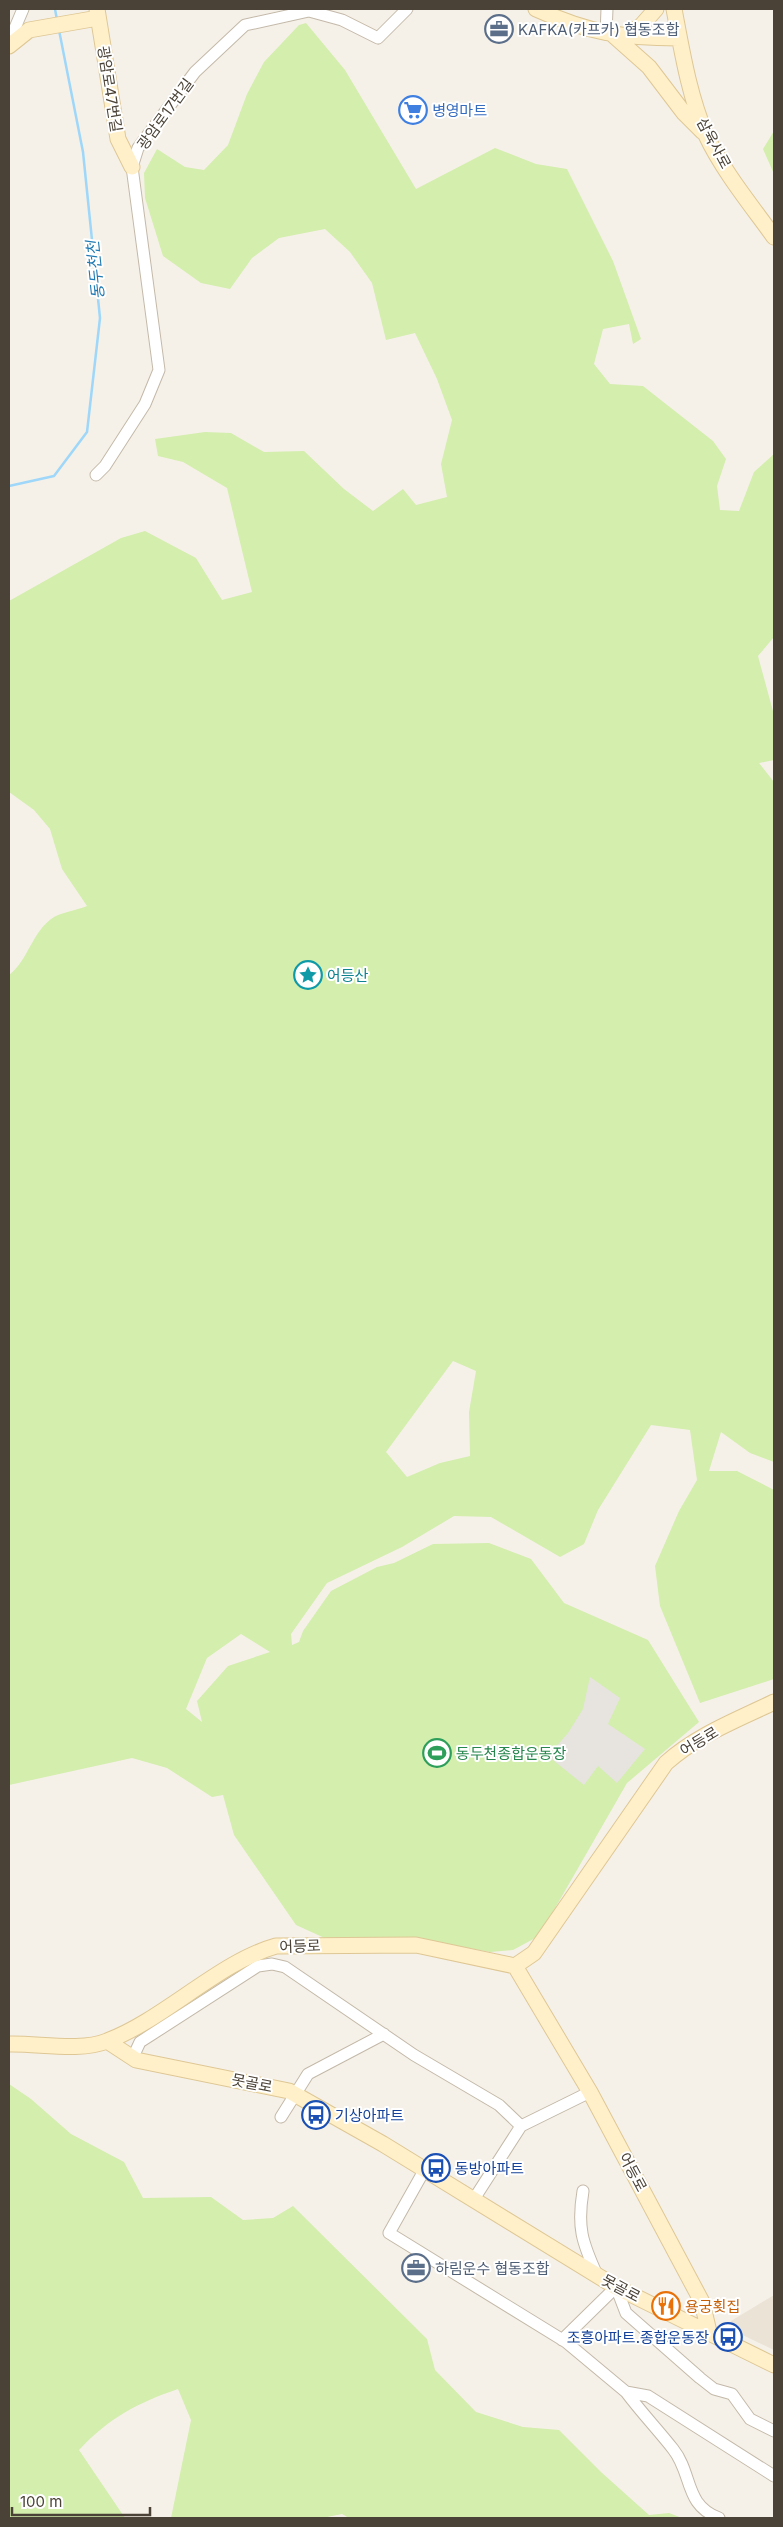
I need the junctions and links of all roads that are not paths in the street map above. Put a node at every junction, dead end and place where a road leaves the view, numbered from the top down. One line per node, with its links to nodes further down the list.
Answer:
1 (23, 9): 11 (street)
2 (408, 9): 7 (street, 광암로17번길)
3 (536, 9): 9 (street)
4 (607, 9): 9 (street)
5 (656, 9): 9 (street)
6 (674, 9): 10 (street, 삼육사로)
7 (309, 10): 13 (street, 광암로17번길)
8 (94, 16): 11 (street); 13 (street, 광암로47번길)
9 (614, 36): 10 (street); 12 (street)
10 (679, 38): 12 (street, 삼육사로)
11 (9, 44)
12 (707, 137): 14 (street, 삼육사로)
13 (132, 167): 15 (street, 광암로17번길)
14 (774, 237)
15 (96, 475)
16 (774, 1702): 17 (street, 어등로)
17 (515, 1966): 19 (street, 어등로); 22 (street, 어등로)
18 (384, 2034): 21 (street); 23 (street); 25 (street)
19 (107, 2041): 20 (street); 21 (street, 못골로)
20 (9, 2044)
21 (132, 2057): 23 (street, 못골로)
22 (590, 2092): 25 (street); 31 (street, 어등로)
23 (294, 2093): 24 (street); 26 (street, 못골로)
24 (281, 2117)
25 (521, 2126): 28 (street)
26 (425, 2169): 28 (street, 못골로); 32 (street)
27 (583, 2191): 29 (street)
28 (474, 2199): 29 (street, 못골로)
29 (597, 2275): 30 (street, 못골로)
30 (616, 2287): 31 (street, 못골로); 32 (street); 35 (street)
31 (709, 2332): 33 (street, 못골로)
32 (562, 2340): 34 (street)
33 (774, 2364)
34 (626, 2392): 36 (street); 37 (street)
35 (774, 2431)
36 (774, 2476)
37 (718, 2518)

